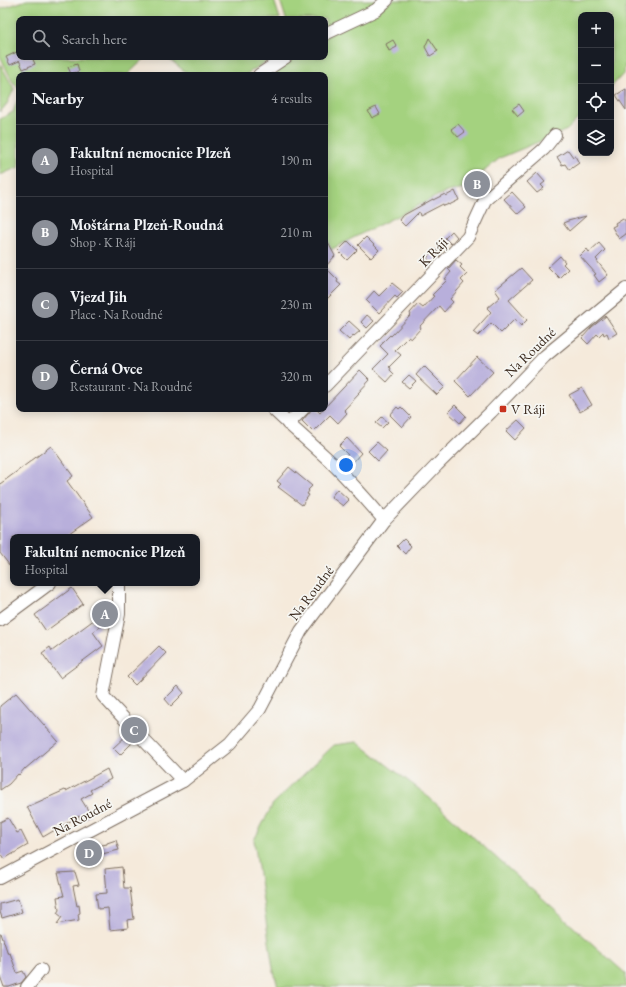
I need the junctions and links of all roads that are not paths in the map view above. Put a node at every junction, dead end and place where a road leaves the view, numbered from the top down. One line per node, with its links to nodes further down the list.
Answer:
1 (387, 0): 2 (street)
2 (328, 33)
3 (282, 60): 4 (street)
4 (264, 72)
5 (555, 135): 7 (street, K Ráji)
6 (626, 289): 11 (street, Na Roudné)
7 (328, 383)
8 (276, 412): 10 (street)
9 (300, 412): 10 (street)
10 (288, 424): 11 (street)
11 (384, 520): 17 (street, Na Roudné)
12 (46, 586): 14 (street)
13 (119, 586): 15 (street)
14 (0, 620)
15 (129, 724)
16 (140, 736): 17 (street)
17 (183, 781): 18 (street, Na Roudné)
18 (0, 878)
19 (41, 970): 20 (street)
20 (27, 987)

